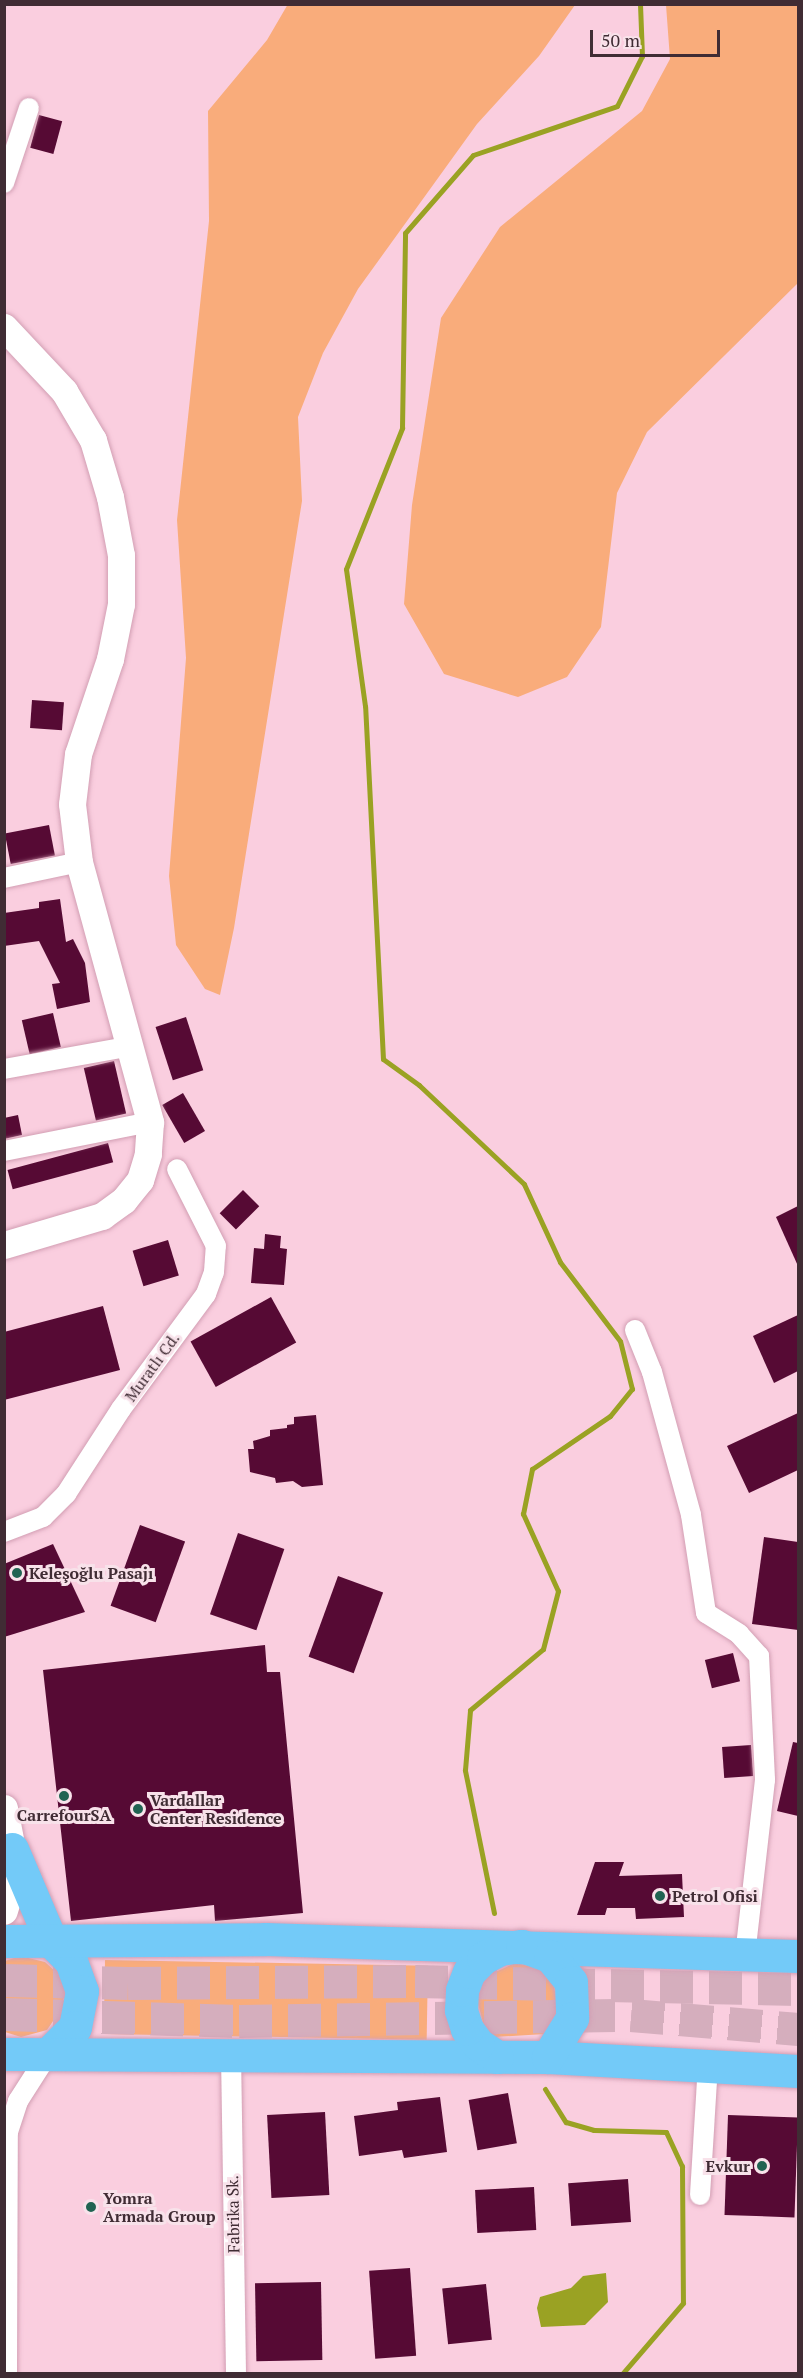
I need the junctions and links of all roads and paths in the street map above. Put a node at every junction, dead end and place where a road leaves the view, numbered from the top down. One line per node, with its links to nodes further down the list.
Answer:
1 (29, 108): 2 (street)
2 (4, 183)
3 (4, 327): 4 (street)
4 (79, 862): 5 (street); 6 (street)
5 (4, 878)
6 (132, 1046): 7 (street); 8 (street)
7 (4, 1069)
8 (150, 1122): 9 (street); 11 (street)
9 (4, 1150)
10 (177, 1169): 13 (street, Muratlı Cd.)
11 (4, 1245)
12 (635, 1330): 20 (street)
13 (4, 1532)
14 (4, 1808): 15 (street)
15 (12, 1849): 16 (street); 18 (highway)
16 (4, 1911)
17 (4, 1941): 18 (highway)
18 (51, 1941): 19 (highway); 23 (highway)
19 (522, 1946): 20 (highway); 25 (highway); 26 (highway)
20 (745, 1955): 21 (highway)
21 (798, 1956)
22 (4, 2054): 23 (highway)
23 (48, 2054): 24 (highway); 30 (street)
24 (231, 2054): 25 (highway); 31 (street, Fabrika Sk.)
25 (497, 2056): 26 (highway)
26 (548, 2057): 27 (highway)
27 (708, 2065): 28 (highway); 29 (street)
28 (798, 2071)
29 (700, 2195)
30 (7, 2373)
31 (236, 2373)

